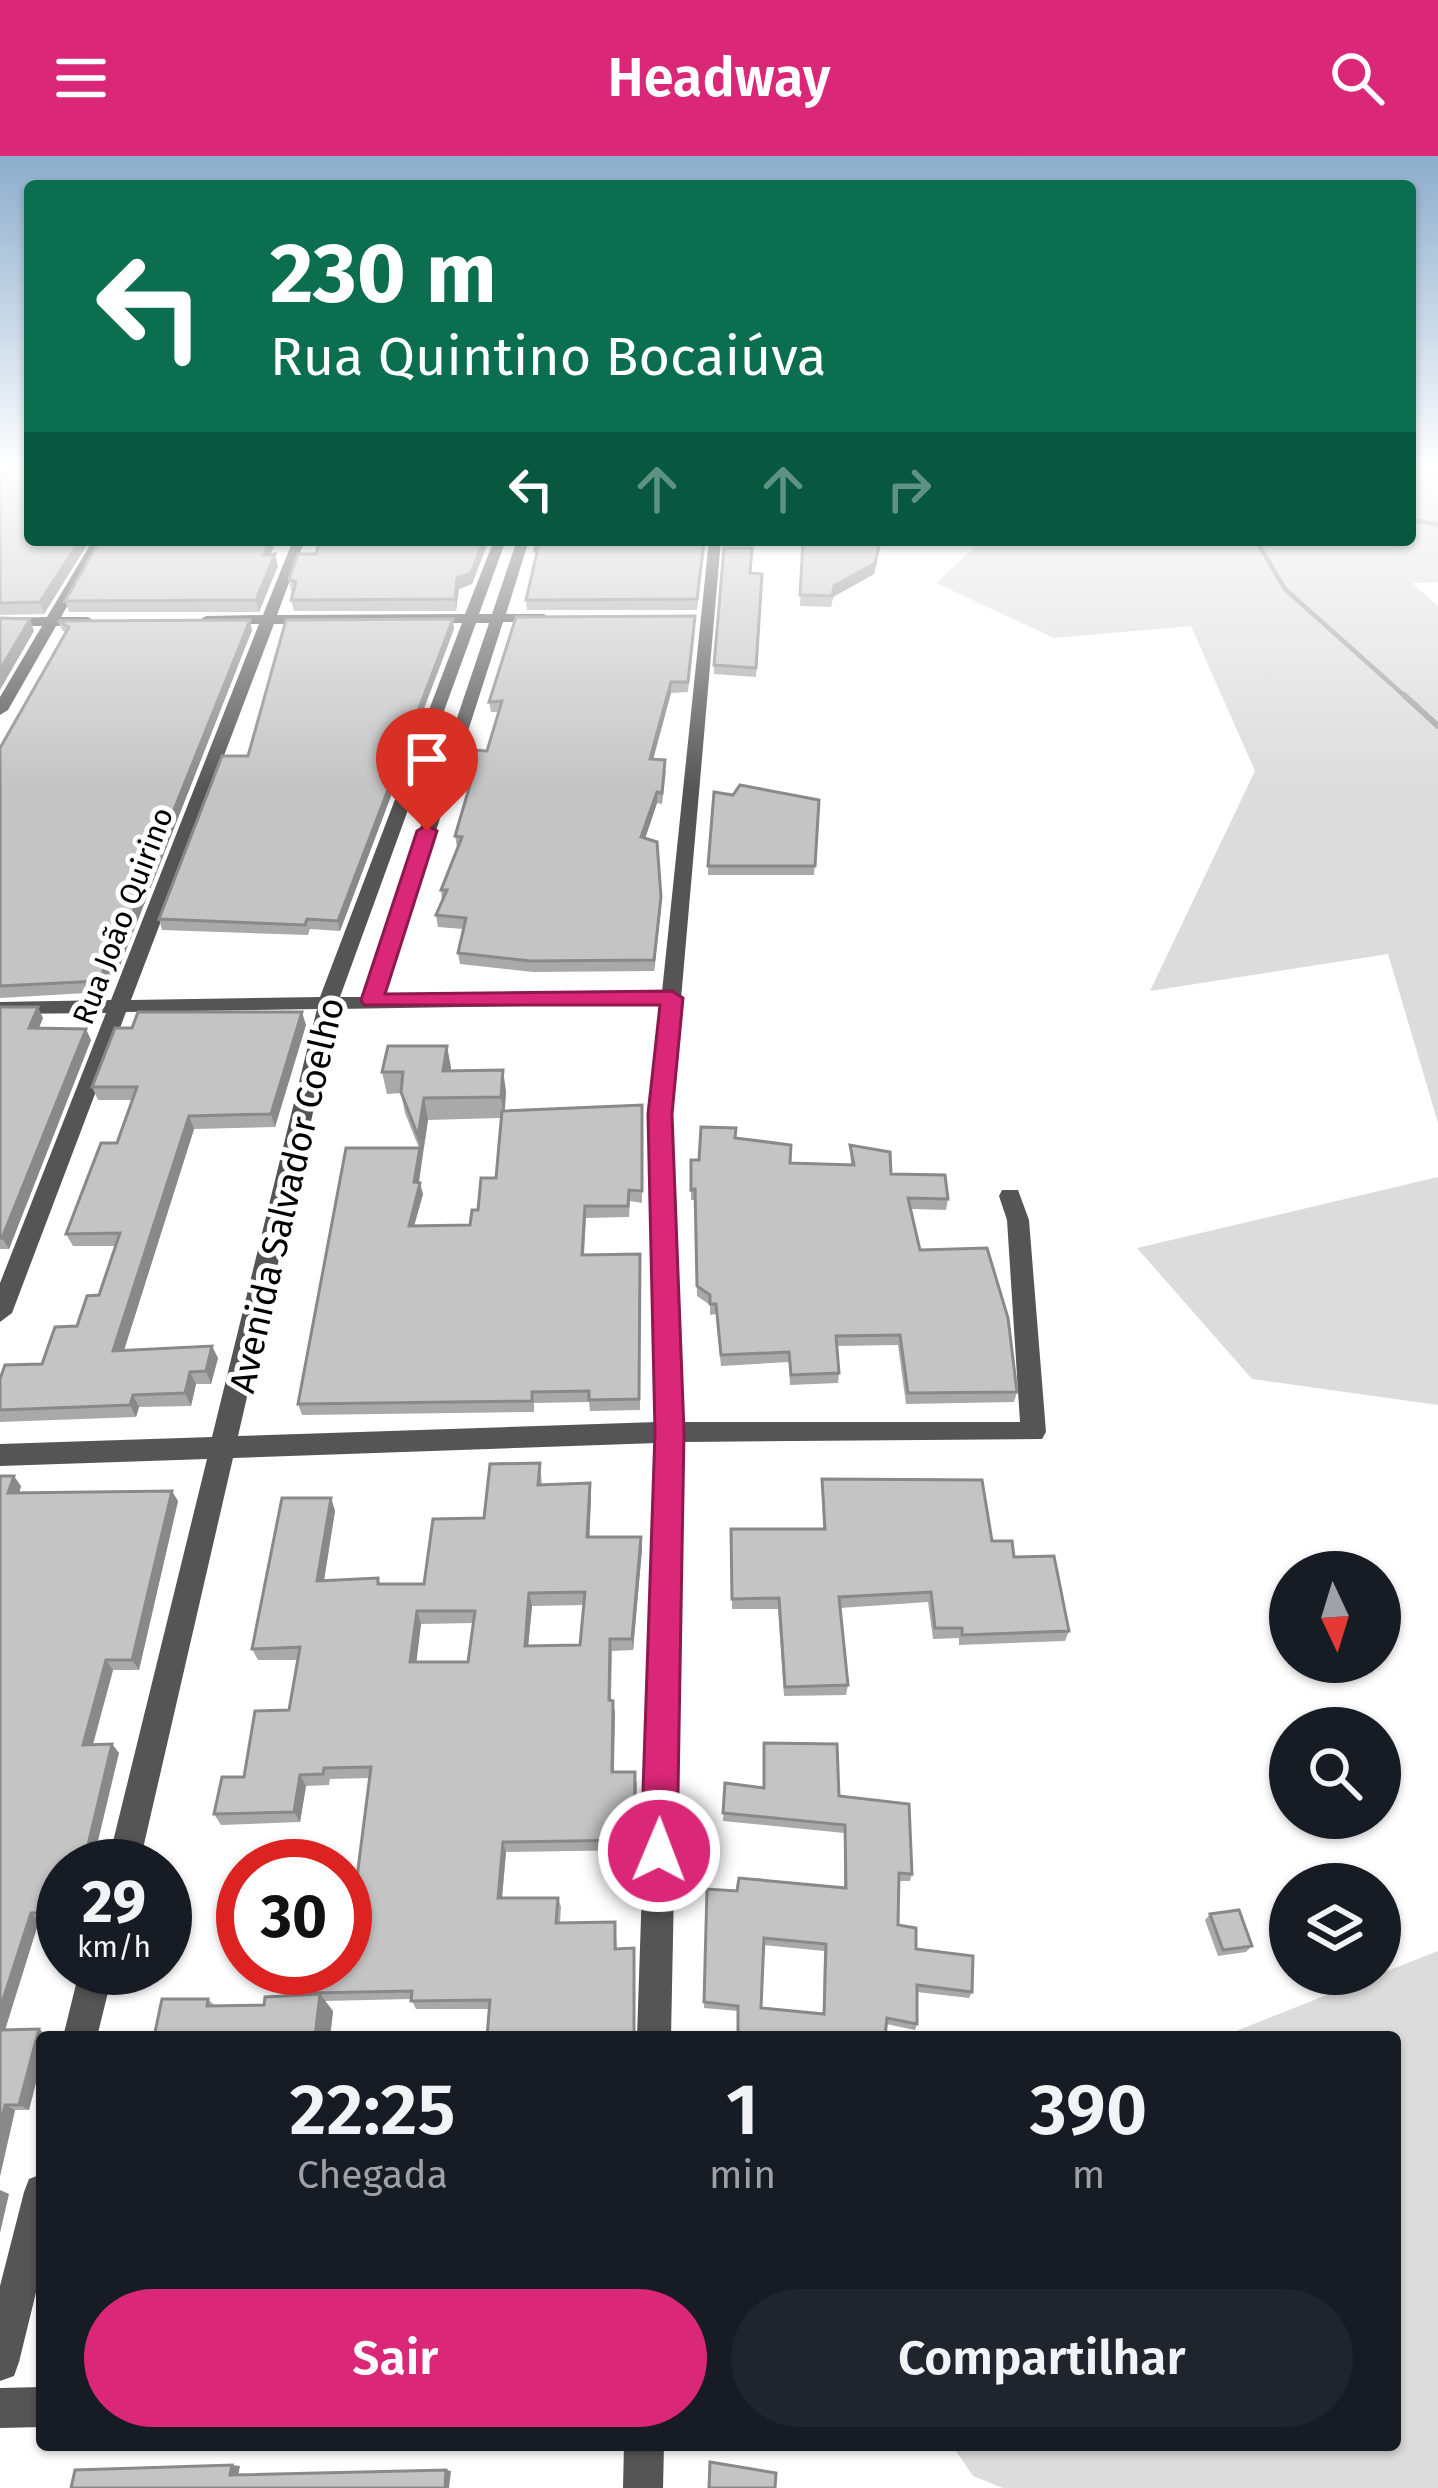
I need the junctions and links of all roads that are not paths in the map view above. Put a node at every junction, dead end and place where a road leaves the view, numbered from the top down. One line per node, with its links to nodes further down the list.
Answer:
1 (79, 573): 11 (street)
2 (288, 573): 10 (street, Rua João Quirino)
3 (488, 573): 7 (street, Avenida Salvador Coelho)
4 (512, 573): 8 (street, Avenida Salvador Coelho)
5 (708, 573): 15 (street)
6 (567, 618): 8 (street)
7 (472, 619): 8 (street); 10 (street); 16 (street, Avenida Salvador Coelho)
8 (496, 619): 17 (street, Avenida Salvador Coelho)
9 (183, 620): 10 (street)
10 (271, 620): 18 (street, Rua João Quirino)
11 (52, 621): 12 (street); 13 (street); 14 (street)
12 (95, 621)
13 (0, 622)
14 (0, 710)
15 (672, 998): 17 (street); 22 (street)
16 (329, 1000): 17 (street); 18 (street); 23 (street, Avenida Salvador Coelho)
17 (372, 1000)
18 (121, 1005): 19 (street); 21 (street, Rua João Quirino)
19 (0, 1008)
20 (1010, 1196): 22 (street)
21 (0, 1312)
22 (670, 1432): 23 (street); 28 (street)
23 (226, 1449): 24 (street); 25 (street, Avenida Salvador Coelho)
24 (0, 1455)
25 (129, 1839)
26 (90, 1995): 27 (street)
27 (81, 2031)
28 (654, 2031)
29 (36, 2216): 30 (street)
30 (0, 2362)
31 (36, 2407): 32 (street)
32 (0, 2408)
33 (644, 2451): 34 (street)
34 (643, 2488)

